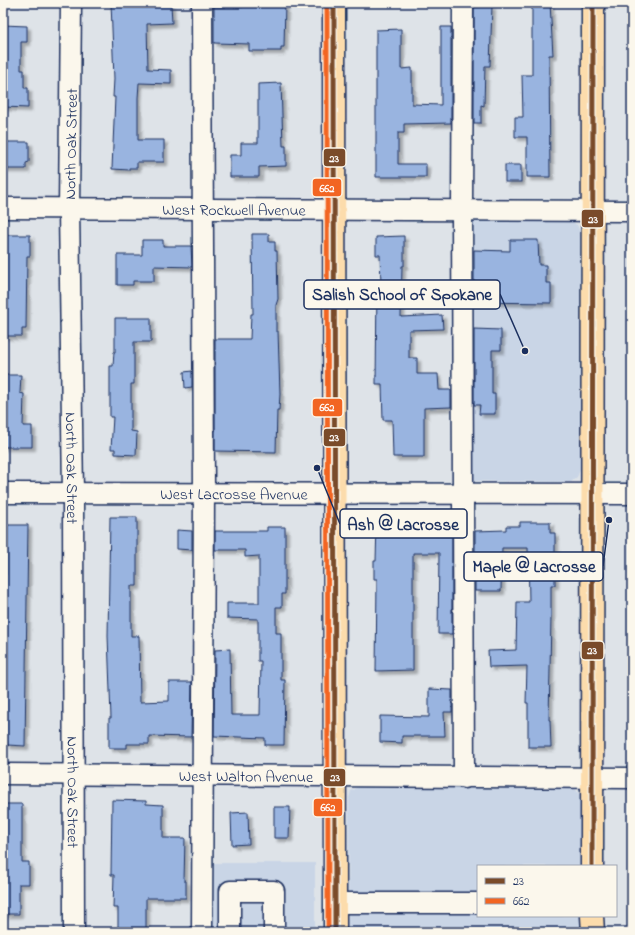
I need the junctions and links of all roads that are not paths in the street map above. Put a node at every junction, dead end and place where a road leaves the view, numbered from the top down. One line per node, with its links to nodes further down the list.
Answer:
1 (71, 3): 7 (street, North Oak Street)
2 (202, 3): 8 (street)
3 (334, 3): 10 (main road)
4 (463, 3): 9 (street)
5 (593, 3): 11 (main road)
6 (3, 208): 7 (street, West Rockwell Avenue)
7 (69, 209): 8 (street, West Rockwell Avenue); 14 (street, North Oak Street)
8 (204, 209): 10 (street, West Rockwell Avenue); 15 (street)
9 (462, 209): 10 (street, West Rockwell Avenue); 11 (street, West Rockwell Avenue); 19 (street)
10 (335, 210): 16 (main road)
11 (593, 211): 12 (street, West Rockwell Avenue); 17 (main road)
12 (632, 211)
13 (3, 493): 14 (street, West Lacrosse Avenue)
14 (73, 493): 15 (street, West Lacrosse Avenue); 21 (street, North Oak Street)
15 (204, 494): 16 (street, West Lacrosse Avenue); 22 (street)
16 (334, 494): 19 (street, West Lacrosse Avenue); 23 (main road)
17 (592, 494): 18 (street, West Lacrosse Avenue); 19 (street, West Lacrosse Avenue); 25 (main road)
18 (632, 494)
19 (463, 495): 24 (street)
20 (3, 774): 21 (street, West Walton Avenue)
21 (73, 775): 22 (street, West Walton Avenue); 31 (street, North Oak Street)
22 (202, 775): 23 (street, West Walton Avenue); 32 (street)
23 (335, 777): 24 (street, West Walton Avenue); 28 (main road)
24 (464, 778): 25 (street, West Walton Avenue)
25 (591, 778): 26 (street, West Walton Avenue); 27 (main road)
26 (632, 778)
27 (592, 865)
28 (335, 903): 29 (street); 35 (main road)
29 (477, 903)
30 (592, 917): 36 (main road)
31 (74, 932)
32 (202, 932)
33 (230, 932): 34 (street)
34 (274, 932)
35 (335, 932)
36 (593, 932)

